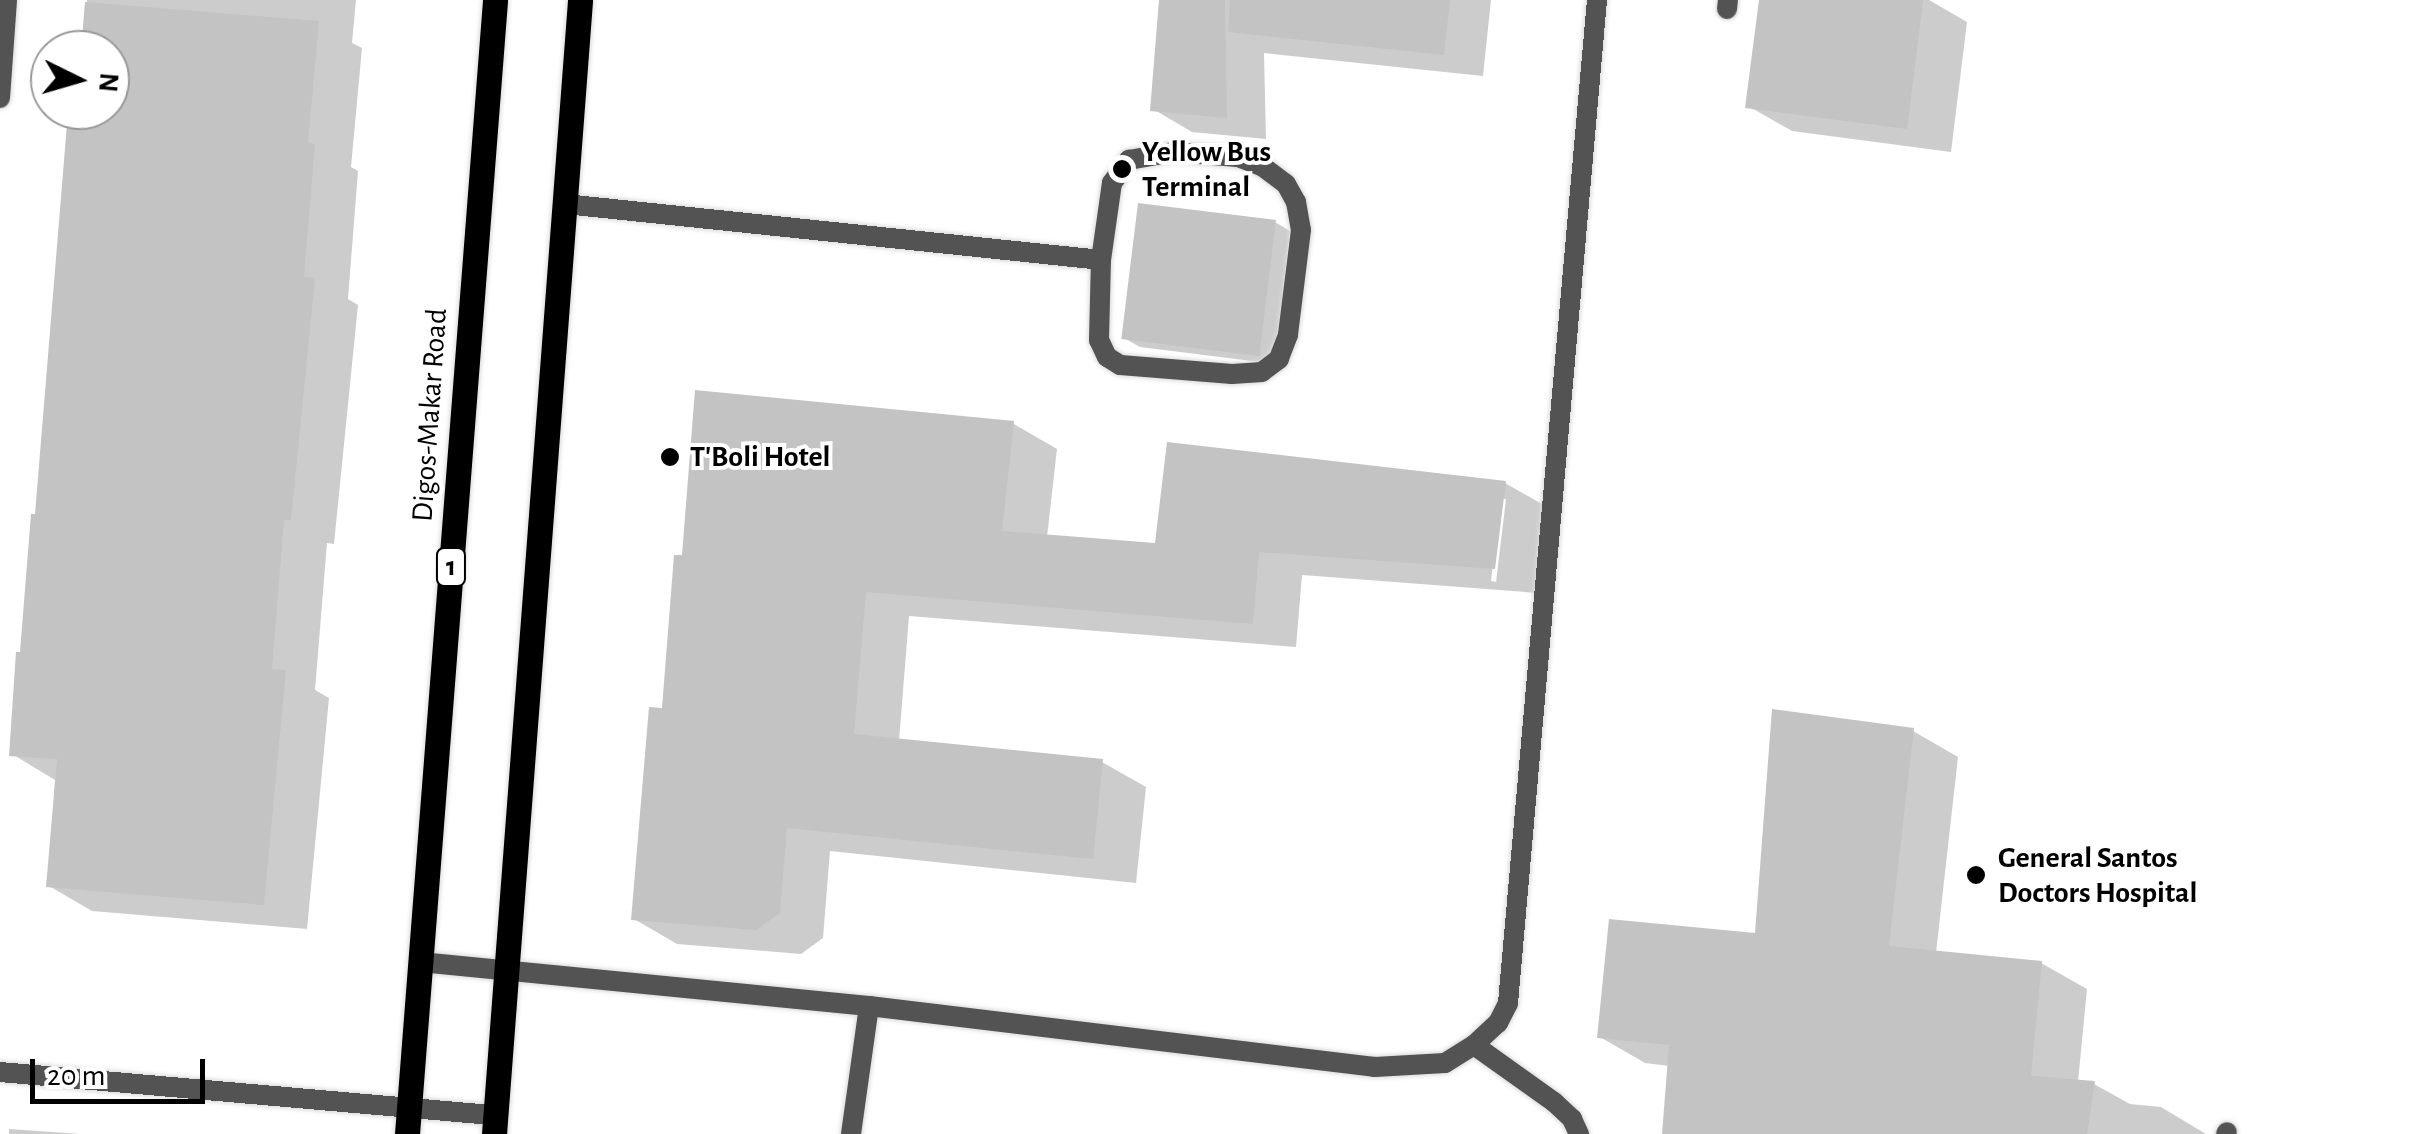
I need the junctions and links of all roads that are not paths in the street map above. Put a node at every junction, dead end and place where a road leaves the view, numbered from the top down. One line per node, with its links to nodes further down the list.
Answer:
1 (7, 0): 5 (street)
2 (496, 0): 8 (main road, Digos-Makar Road / 1)
3 (580, 0): 6 (main road)
4 (1597, 0): 11 (street)
5 (0, 98)
6 (565, 204): 7 (street); 9 (main road)
7 (1101, 260): 7 (street)
8 (420, 962): 9 (street); 13 (main road, Digos-Makar Road / 1)
9 (506, 971): 10 (street); 14 (main road)
10 (869, 1006): 11 (street); 16 (street)
11 (1474, 1045): 17 (street)
12 (0, 1072): 13 (street)
13 (409, 1108): 14 (street); 15 (main road, Digos-Makar Road / 1)
14 (495, 1124)
15 (407, 1134)
16 (851, 1134)
17 (1579, 1134)

